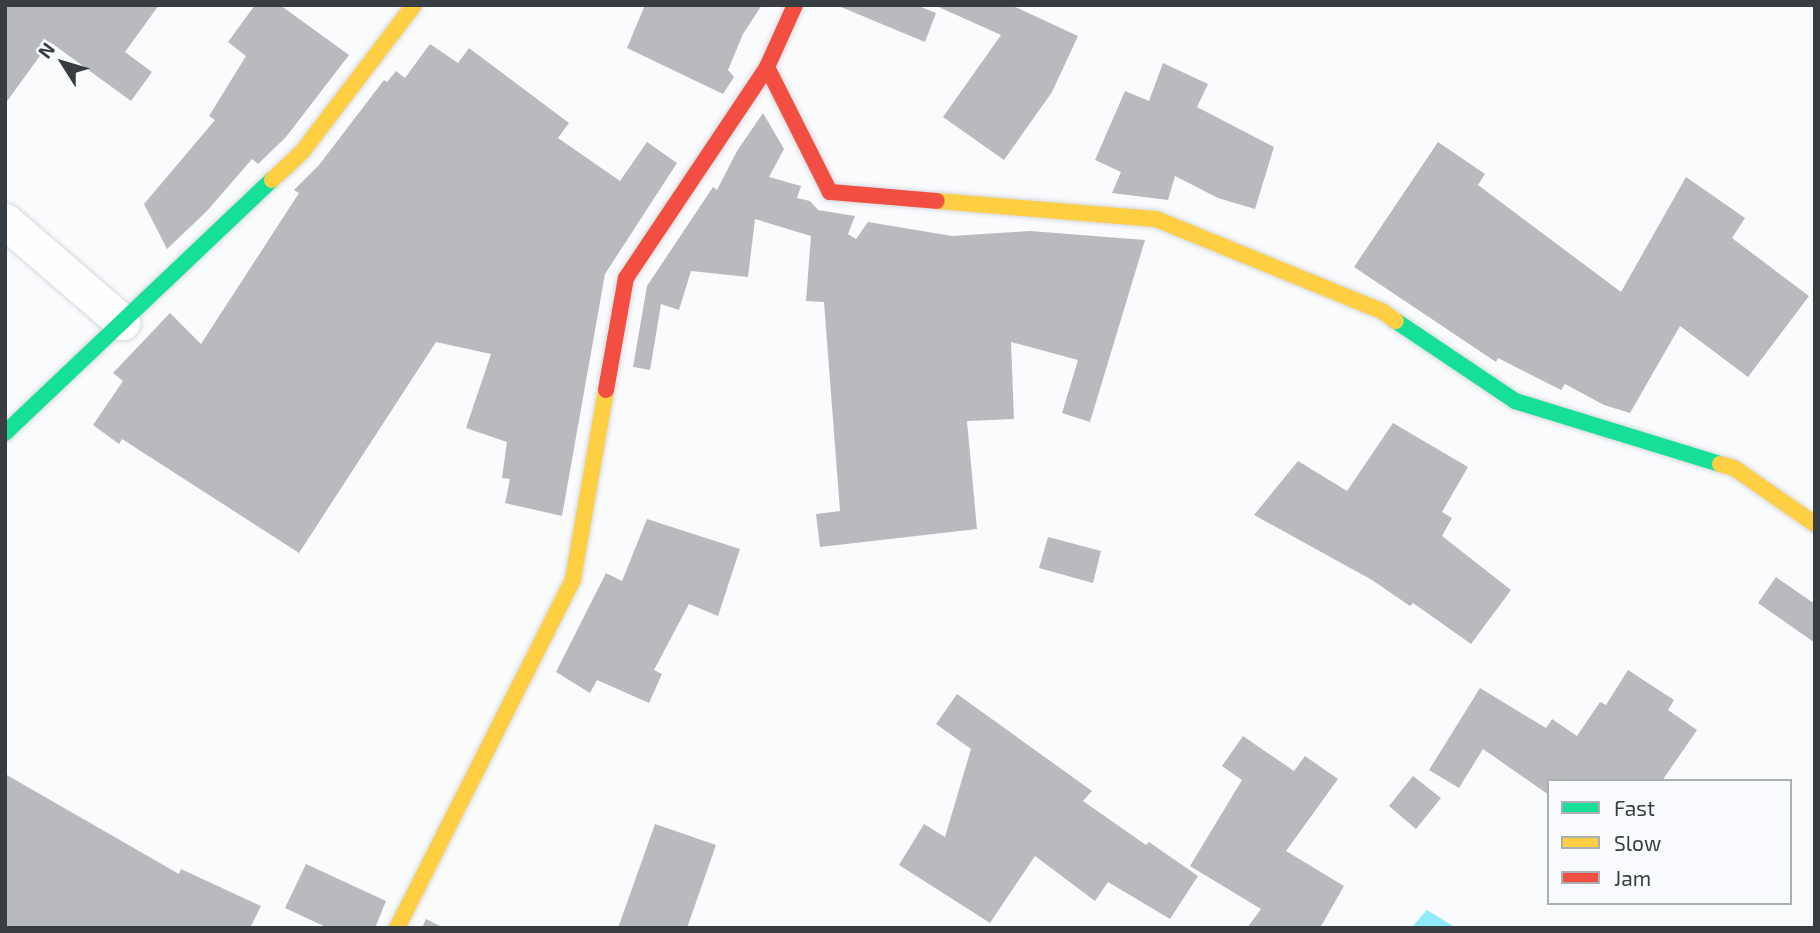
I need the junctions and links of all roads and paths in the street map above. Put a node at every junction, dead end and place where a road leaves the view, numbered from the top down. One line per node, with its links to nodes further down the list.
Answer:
1 (414, 5): 5 (street)
2 (795, 5): 3 (street)
3 (767, 67): 7 (street); 8 (street)
4 (5, 221): 5 (street)
5 (122, 322): 6 (street)
6 (5, 433)
7 (1815, 524)
8 (397, 928)

